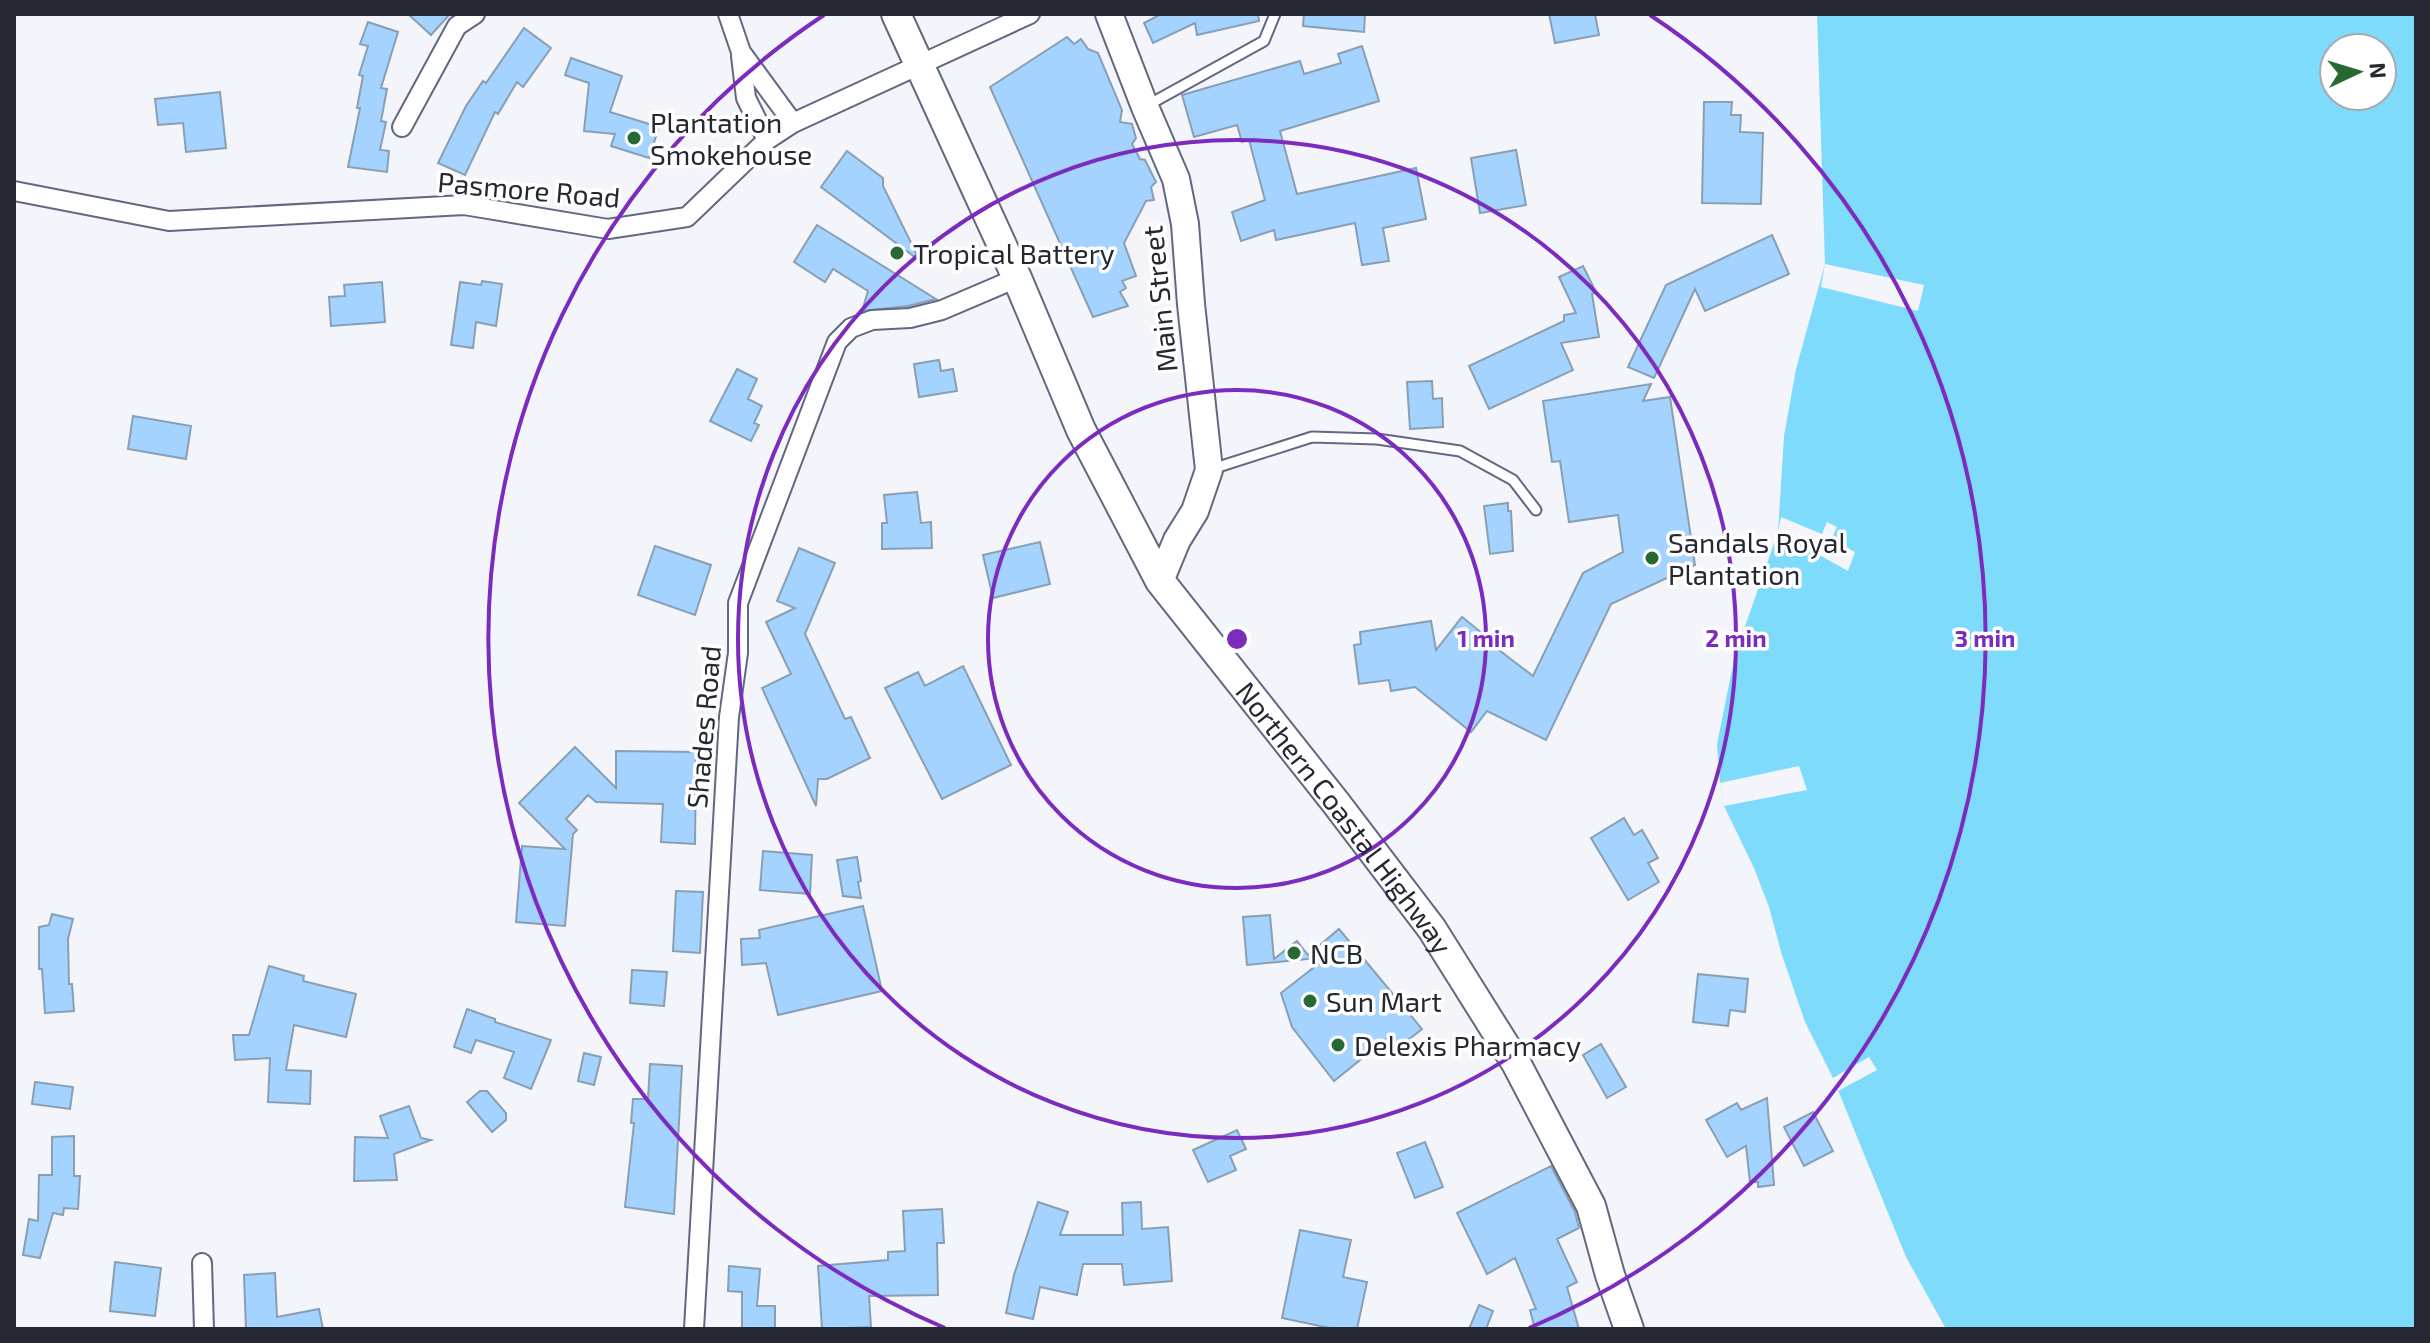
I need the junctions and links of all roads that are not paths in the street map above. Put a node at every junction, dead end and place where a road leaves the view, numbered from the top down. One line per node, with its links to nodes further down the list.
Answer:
1 (475, 14): 11 (street)
2 (728, 14): 7 (street)
3 (896, 14): 8 (main road, Northern Coastal Highway)
4 (1030, 14): 8 (street, Pasmore Road)
5 (1109, 14): 9 (street, Main Street)
6 (1275, 14): 9 (lane)
7 (741, 52): 10 (street); 12 (street)
8 (921, 66): 10 (street, Pasmore Road); 14 (main road, Northern Coastal Highway)
9 (1145, 107): 15 (street, Main Street)
10 (793, 123): 12 (street, Pasmore Road)
11 (402, 127)
12 (767, 140): 13 (street, Pasmore Road)
13 (14, 191)
14 (1017, 278): 17 (main road, Northern Coastal Highway); 20 (street, Shades Road)
15 (1209, 470): 16 (lane); 17 (street, Main Street)
16 (1536, 510)
17 (1160, 581): 21 (main road, Northern Coastal Highway)
18 (202, 1263): 19 (street)
19 (204, 1329)
20 (694, 1329)
21 (1629, 1329)

